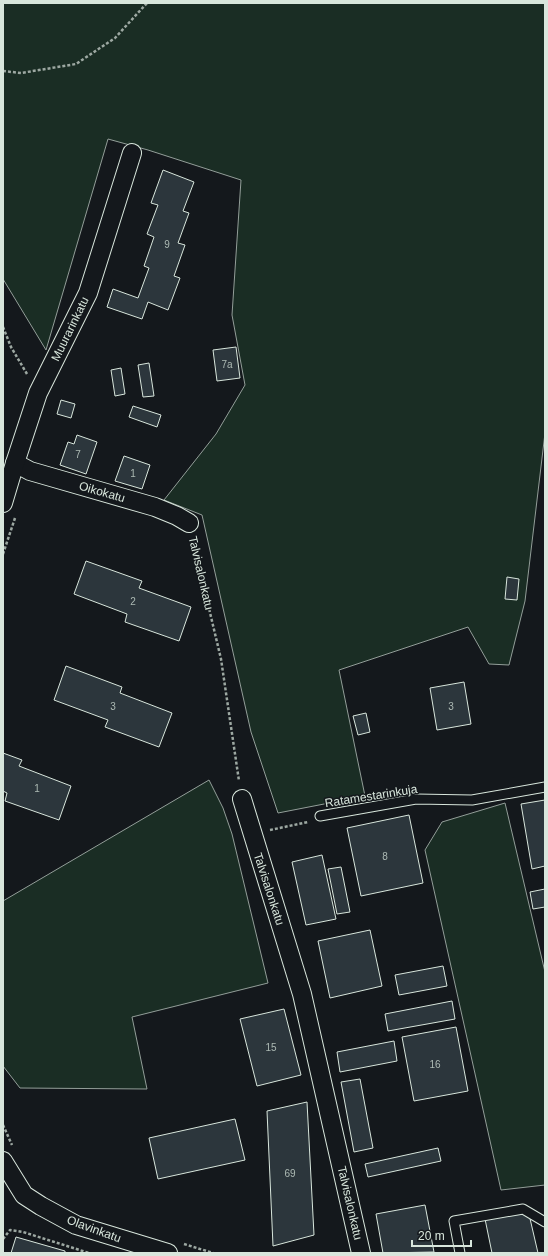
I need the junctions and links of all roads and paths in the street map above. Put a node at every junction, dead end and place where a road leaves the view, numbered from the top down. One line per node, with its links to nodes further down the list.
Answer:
1 (147, 3): 2 (path)
2 (3, 71)
3 (132, 153): 5 (street, Muurarinkatu)
4 (3, 327): 5 (path)
5 (38, 393): 6 (street, Muurarinkatu)
6 (15, 463): 7 (street, Muurarinkatu); 8 (street, Oikokatu)
7 (3, 504)
8 (189, 523): 10 (path, Talvisalonkatu)
9 (545, 787): 11 (lane, Ratamestarinkuja)
10 (242, 799): 13 (street, Talvisalonkatu)
11 (320, 816)
12 (298, 823): 13 (path)
13 (252, 834): 21 (street, Talvisalonkatu)
14 (3, 1125): 15 (path)
15 (8, 1167): 18 (street, Olavinkatu)
16 (545, 1222): 22 (lane)
17 (3, 1239): 19 (path)
18 (175, 1248): 20 (path)
19 (89, 1253)
20 (212, 1253)
21 (361, 1253)
22 (460, 1253)

